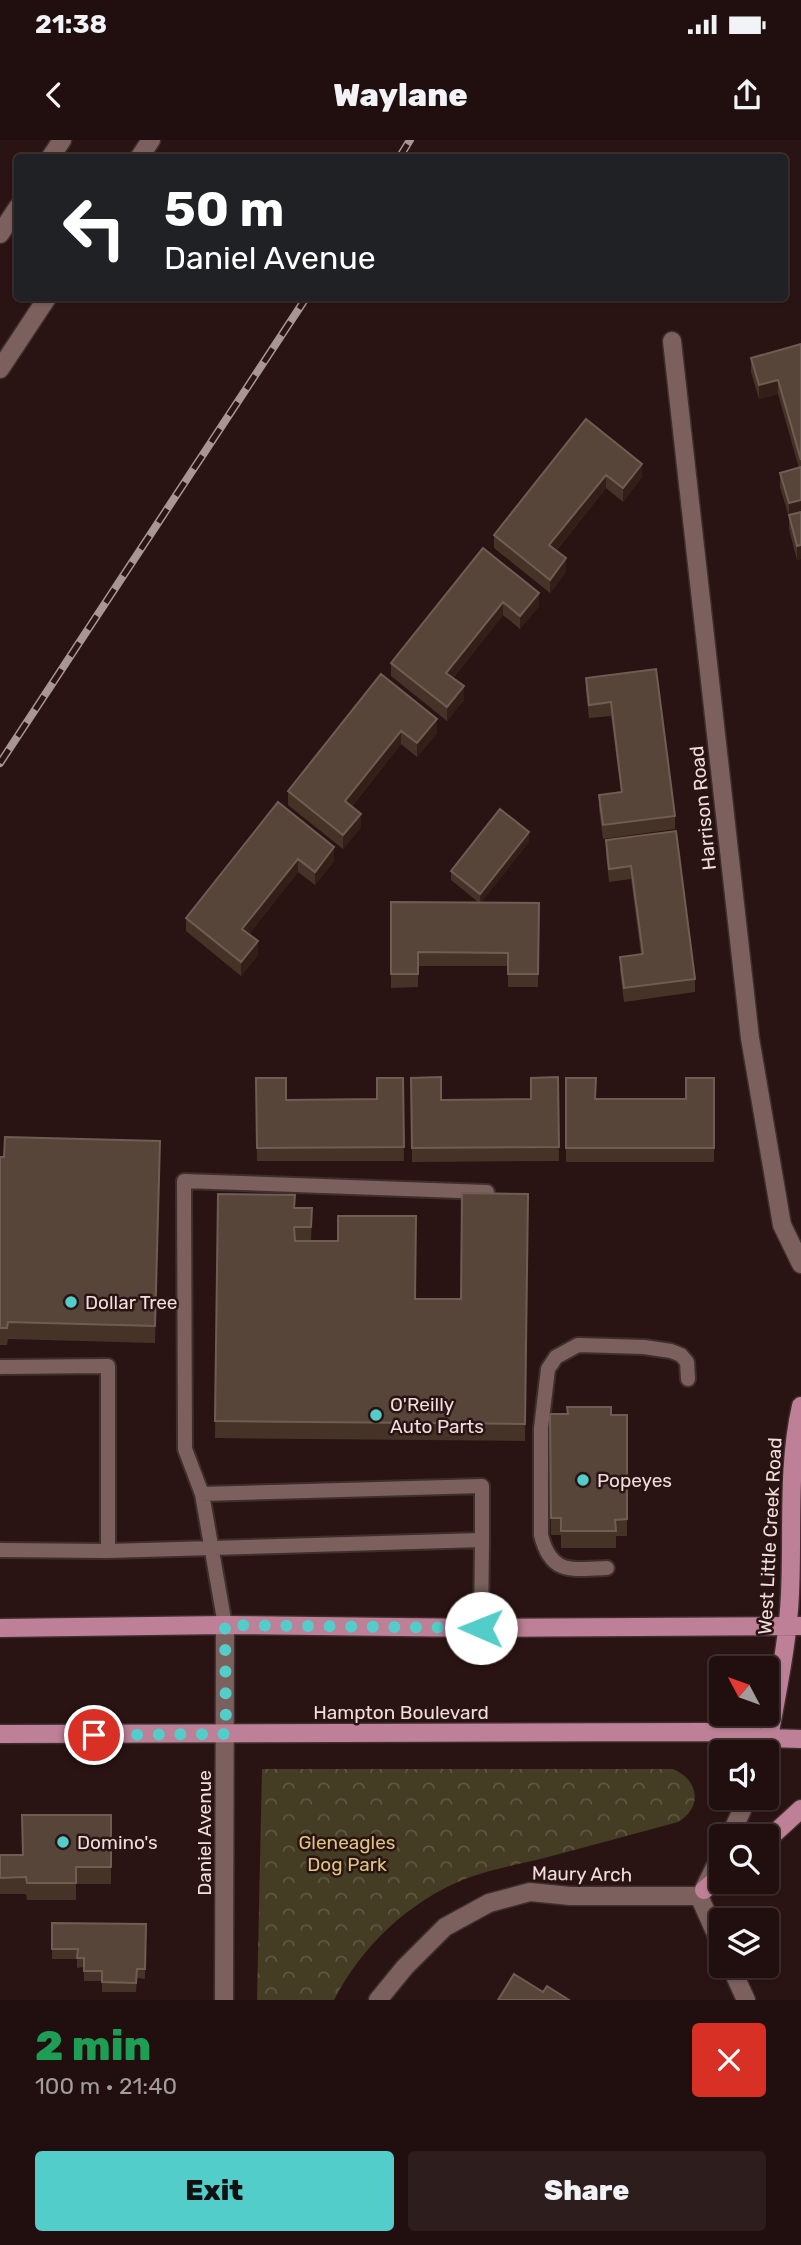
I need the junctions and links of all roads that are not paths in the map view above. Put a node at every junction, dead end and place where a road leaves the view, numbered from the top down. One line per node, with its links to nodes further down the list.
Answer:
1 (14, 213): 2 (street)
2 (0, 234)
3 (45, 301): 5 (street)
4 (672, 341): 7 (street, Harrison Road)
5 (0, 369)
6 (487, 1192): 11 (lane)
7 (801, 1264)
8 (0, 1367): 15 (lane)
9 (688, 1379): 16 (lane)
10 (801, 1406): 19 (main road, West Little Creek Road)
11 (202, 1494): 12 (lane); 13 (lane)
12 (482, 1540): 13 (lane); 22 (lane)
13 (213, 1547): 15 (lane); 18 (lane)
14 (0, 1550): 15 (lane)
15 (108, 1551)
16 (607, 1568)
17 (0, 1619): 20 (main road)
18 (225, 1625): 20 (main road); 22 (main road); 24 (street, Daniel Avenue)
19 (795, 1626): 22 (main road); 27 (main road, West Little Creek Road)
20 (30, 1627): 21 (main road)
21 (0, 1628)
22 (481, 1628)
23 (0, 1734): 24 (main road, Hampton Boulevard)
24 (226, 1734): 26 (main road, Hampton Boulevard); 36 (street, Daniel Avenue)
25 (801, 1739): 28 (main road, Hampton Boulevard)
26 (743, 1740)
27 (768, 1740)
28 (779, 1743)
29 (801, 1809): 30 (main road)
30 (779, 1829)
31 (709, 1878): 33 (street)
32 (709, 1886): 33 (main road)
33 (701, 1893): 34 (street); 37 (street, Maury Arch)
34 (709, 1914)
35 (736, 1978): 38 (street)
36 (224, 2000)
37 (378, 2000)
38 (746, 2000)

